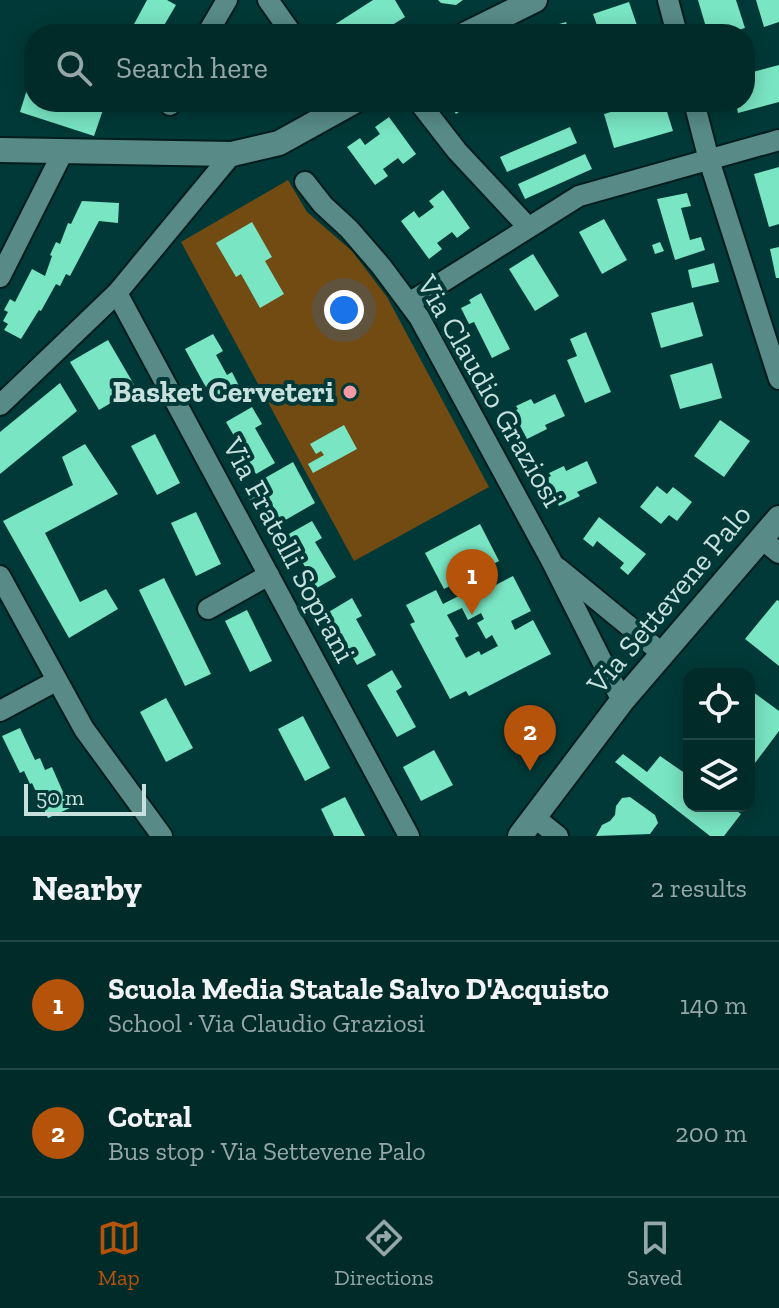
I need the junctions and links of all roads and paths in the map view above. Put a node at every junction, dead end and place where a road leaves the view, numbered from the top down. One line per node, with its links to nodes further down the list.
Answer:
1 (227, 0): 5 (street)
2 (268, 0): 6 (street)
3 (535, 0): 7 (street)
4 (668, 0): 8 (street)
5 (213, 24)
6 (285, 24)
7 (486, 24)
8 (674, 24)
9 (329, 112): 15 (street)
10 (427, 112): 18 (street)
11 (697, 112): 16 (street)
12 (779, 140): 16 (street)
13 (0, 150): 14 (street)
14 (63, 152): 15 (street); 19 (street)
15 (232, 154): 20 (street)
16 (709, 160): 18 (street); 22 (street)
17 (305, 182): 21 (street, Via Claudio Graziosi)
18 (528, 227): 21 (street)
19 (0, 277)
20 (117, 293): 23 (street); 27 (street, Via Fratelli Soprani)
21 (409, 303): 26 (street, Via Claudio Graziosi)
22 (779, 379)
23 (0, 405)
24 (779, 518): 25 (street, Via Settevene Palo)
25 (770, 546): 30 (street, Via Settevene Palo)
26 (552, 562): 30 (street); 32 (street, Via Claudio Graziosi)
27 (269, 575): 29 (street); 36 (street, Via Fratelli Soprani)
28 (0, 576): 31 (street)
29 (208, 609)
30 (663, 654): 32 (street, Via Settevene Palo)
31 (56, 681): 33 (street); 35 (street)
32 (622, 701): 34 (street, Via Settevene Palo)
33 (0, 711)
34 (527, 827): 37 (street)
35 (162, 836)
36 (409, 836)
37 (558, 836)

